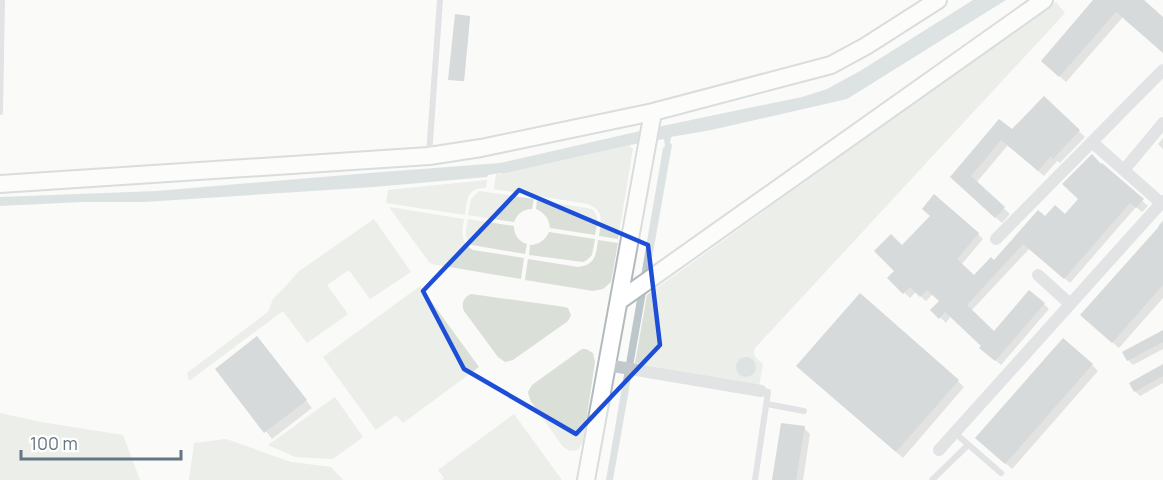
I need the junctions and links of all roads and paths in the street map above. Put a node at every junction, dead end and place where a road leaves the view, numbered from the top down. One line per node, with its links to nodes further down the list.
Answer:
1 (2, 0): 6 (lane)
2 (440, 0): 10 (lane)
3 (938, 0): 7 (main road)
4 (1044, 0): 16 (main road)
5 (1163, 70): 9 (street)
6 (0, 112)
7 (653, 112): 10 (main road); 16 (main road)
8 (1163, 123): 11 (street)
9 (1092, 142): 11 (street); 14 (street)
10 (429, 156): 12 (main road)
11 (1124, 170): 13 (street)
12 (0, 184)
13 (1162, 202): 17 (street)
14 (996, 239)
15 (1038, 275): 17 (street)
16 (619, 301): 18 (main road)
17 (1070, 304): 22 (street)
18 (607, 365): 19 (street); 26 (main road)
19 (761, 391): 20 (lane)
20 (767, 404): 21 (lane); 27 (lane)
21 (804, 411)
22 (955, 433): 23 (lane); 24 (street)
23 (968, 444): 25 (lane); 28 (lane)
24 (939, 450)
25 (1001, 473)
26 (586, 480)
27 (755, 480)
28 (932, 480)

